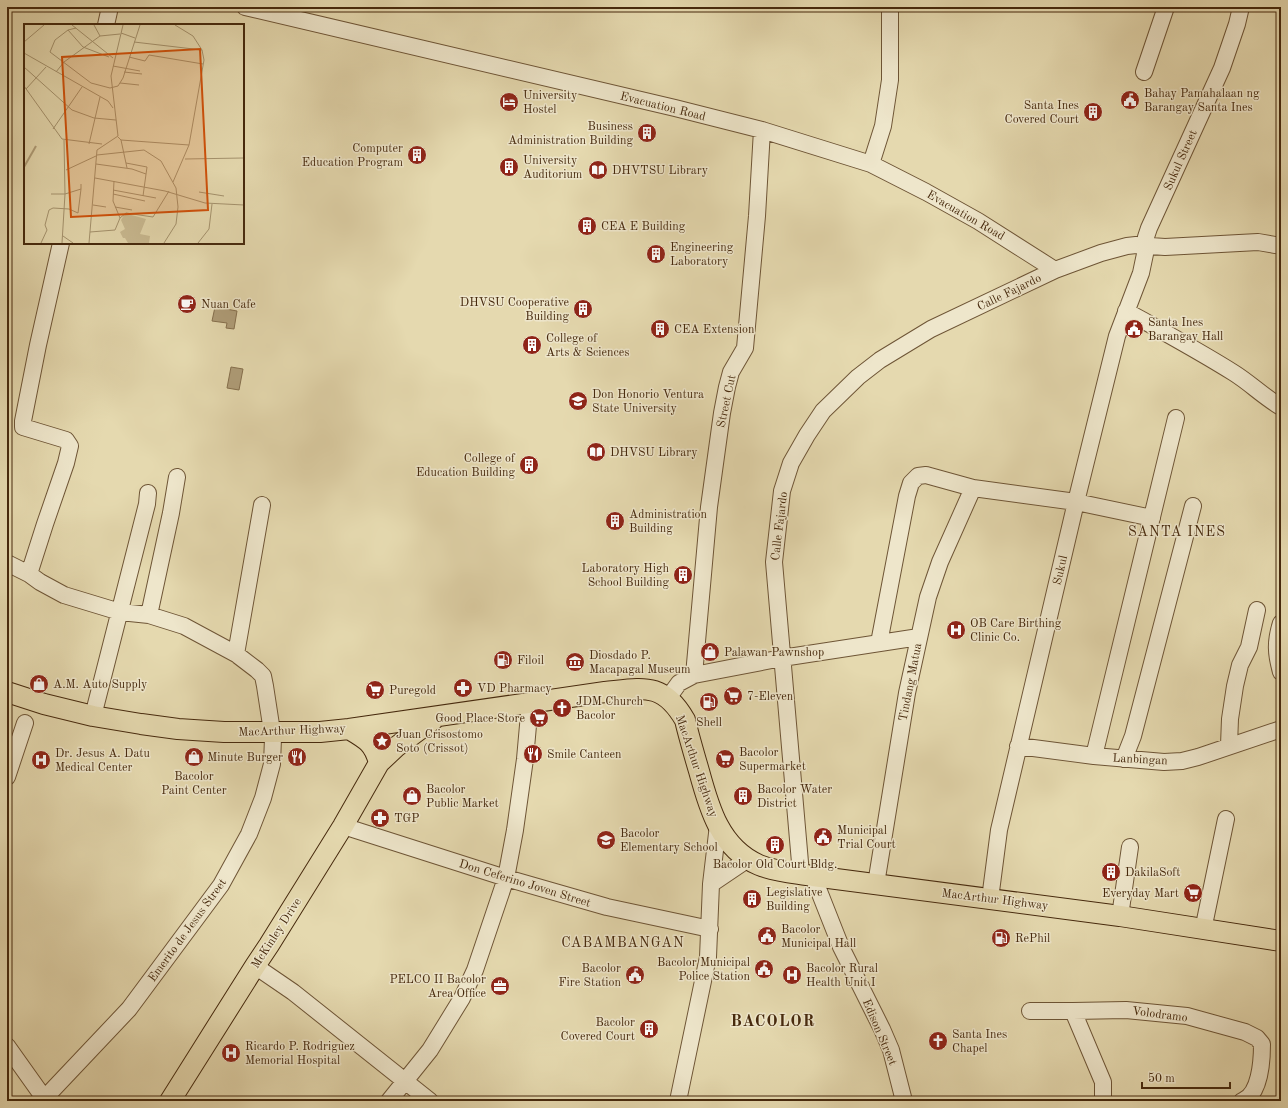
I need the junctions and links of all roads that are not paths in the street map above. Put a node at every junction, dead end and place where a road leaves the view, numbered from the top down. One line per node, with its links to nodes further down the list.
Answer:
1 (110, 7): 6 (street)
2 (245, 7): 8 (street, Evacuation Road)
3 (890, 7): 9 (street)
4 (1166, 7): 7 (street)
5 (1241, 7): 11 (street, Sukul Street)
6 (106, 24)
7 (1144, 72)
8 (762, 130): 9 (street, Evacuation Road); 35 (street, Street Cut)
9 (871, 164): 13 (street, Evacuation Road)
10 (61, 244): 25 (street)
11 (1145, 246): 12 (street, Calle Fajardo); 13 (street, Calle Fajardo); 14 (street, Sukul)
12 (1281, 246)
13 (1055, 270): 33 (street, Calle Fajardo)
14 (1126, 311): 15 (street); 20 (street, Sukul)
15 (1281, 407)
16 (1176, 418): 23 (street)
17 (177, 477): 28 (street)
18 (973, 488): 20 (street); 30 (street, Tindang Matua); 31 (street)
19 (148, 493): 27 (street)
20 (1076, 502): 23 (street); 48 (street, Sukul)
21 (262, 505): 32 (street)
22 (1193, 506): 50 (street)
23 (1152, 518): 49 (street)
24 (7, 563): 25 (street, Emerito de Jesus Street)
25 (29, 574): 27 (street, Emerito de Jesus Street)
26 (1257, 610): 47 (street)
27 (120, 612): 28 (street, Emerito de Jesus Street); 40 (street)
28 (149, 615): 32 (street, Emerito de Jesus Street)
29 (1281, 623): 34 (street)
30 (919, 637): 31 (street); 61 (street, Tindang Matua)
31 (879, 643): 33 (street)
32 (236, 654): 45 (street, Emerito de Jesus Street)
33 (782, 658): 35 (street); 58 (street, Calle Fajardo)
34 (1281, 672)
35 (694, 675): 37 (street)
36 (7, 692): 38 (main road, MacArthur Highway)
37 (668, 698): 39 (main road, MacArthur Highway); 54 (main road, MacArthur Highway)
38 (36, 702): 40 (main road, MacArthur Highway); 42 (street)
39 (530, 703): 41 (main road, MacArthur Highway); 59 (street)
40 (93, 716): 45 (main road, MacArthur Highway)
41 (435, 717): 43 (main road, MacArthur Highway); 51 (main road, McKinley Drive)
42 (25, 723): 46 (street); 52 (street)
43 (349, 729): 45 (main road, MacArthur Highway); 51 (main road)
44 (1281, 729): 47 (street, Lanbingan)
45 (273, 732): 72 (street, Emerito de Jesus Street)
46 (7, 744)
47 (1229, 745): 50 (street, Lanbingan)
48 (1018, 746): 49 (street, Lanbingan); 62 (street, Sukul)
49 (1094, 756): 50 (street, Lanbingan)
50 (1124, 759)
51 (379, 763): 55 (main road, McKinley Drive)
52 (7, 777)
53 (1226, 819): 65 (street)
54 (718, 825): 57 (main road, MacArthur Highway); 60 (street)
55 (343, 826): 59 (street, Don Ceferino Joven Street); 67 (main road, McKinley Drive)
56 (1130, 847): 63 (street)
57 (748, 859): 58 (main road, MacArthur Highway); 60 (street)
58 (807, 875): 61 (main road, MacArthur Highway); 77 (street, Edison Street)
59 (506, 878): 64 (street, Don Ceferino Joven Street); 71 (street)
60 (711, 884): 64 (street)
61 (876, 884): 62 (main road, MacArthur Highway)
62 (990, 899): 63 (main road, MacArthur Highway)
63 (1120, 916): 65 (main road, MacArthur Highway)
64 (710, 928): 76 (street)
65 (1203, 930): 66 (main road, MacArthur Highway)
66 (1281, 940)
67 (255, 966): 71 (street); 73 (main road, McKinley Drive)
68 (1030, 1011): 69 (street, Volodramo)
69 (1073, 1011): 78 (street); 79 (street, Volodramo)
70 (7, 1046): 72 (street)
71 (405, 1082): 74 (street); 75 (street)
72 (45, 1100)
73 (170, 1101)
74 (389, 1101)
75 (430, 1101)
76 (678, 1101)
77 (904, 1101)
78 (1103, 1101)
79 (1242, 1101)

